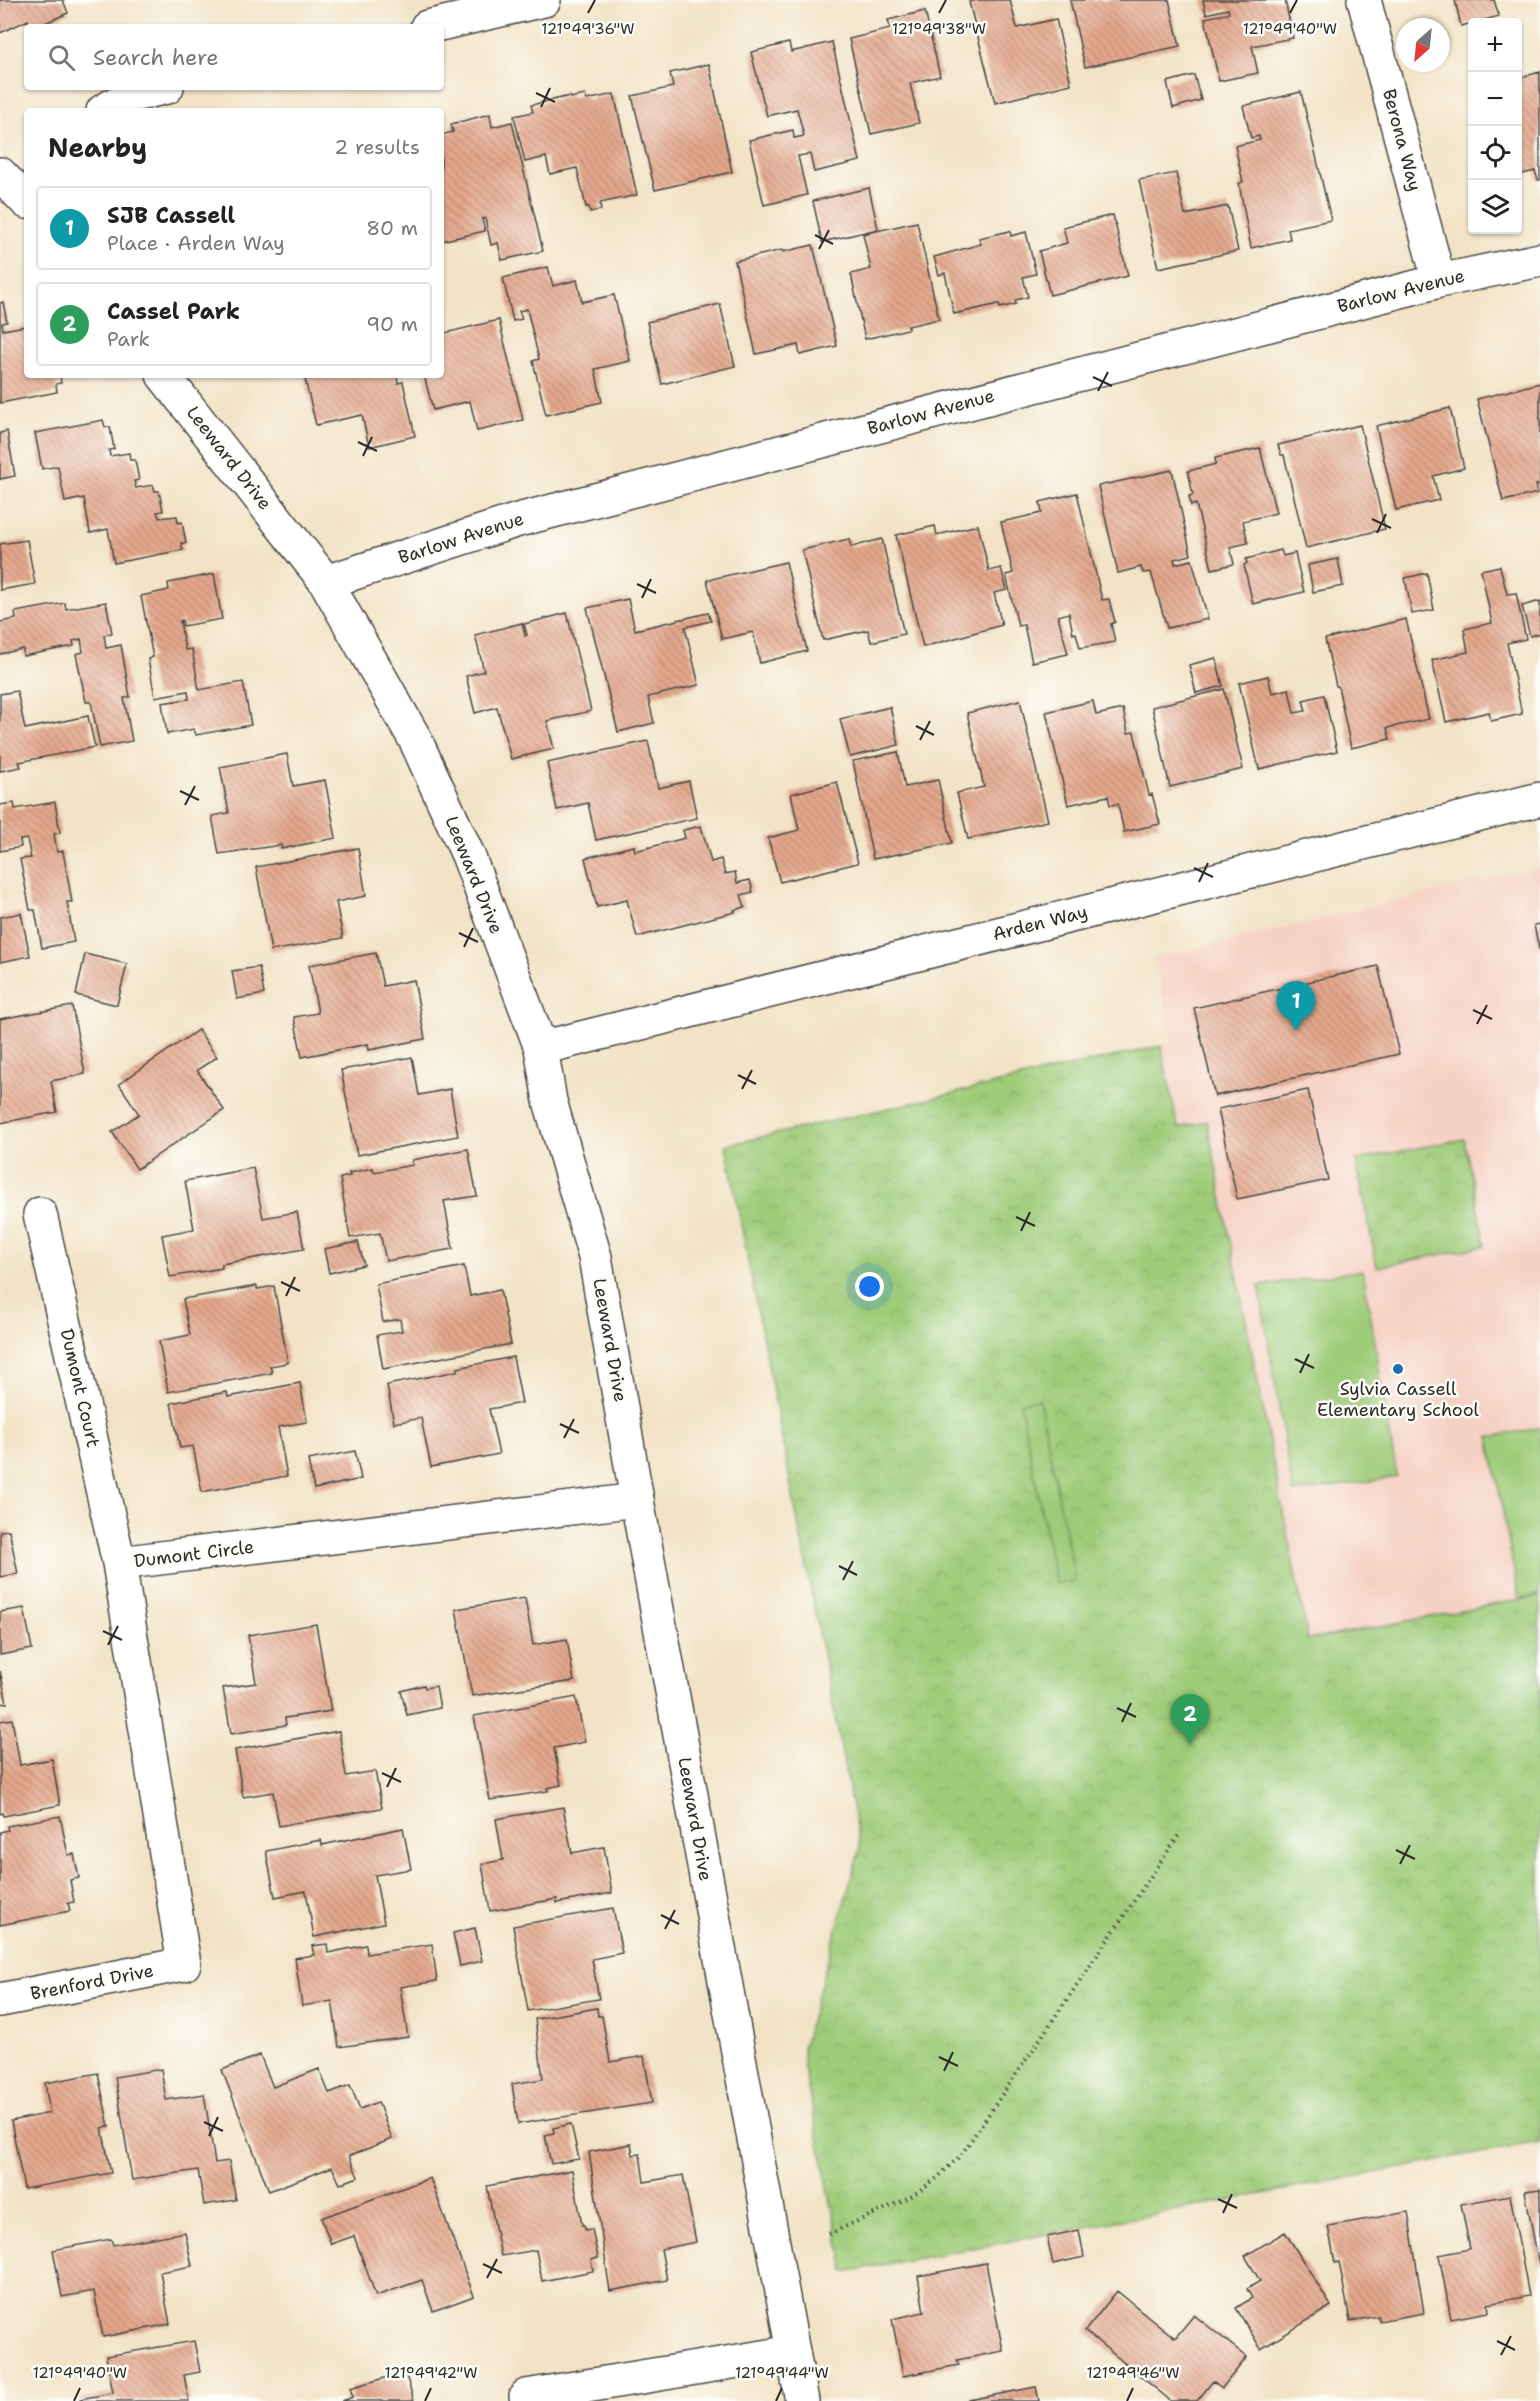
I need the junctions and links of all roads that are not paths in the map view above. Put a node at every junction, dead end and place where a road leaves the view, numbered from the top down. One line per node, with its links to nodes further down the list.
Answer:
1 (544, 0): 3 (street)
2 (1364, 0): 7 (street, Berona Way)
3 (440, 24)
4 (154, 90): 5 (street)
5 (108, 108)
6 (1540, 260): 7 (street, Barlow Avenue)
7 (1439, 281): 9 (street, Barlow Avenue)
8 (165, 378): 9 (street, Leeward Drive)
9 (326, 582): 11 (street, Leeward Drive)
10 (1540, 799): 11 (street, Arden Way)
11 (541, 1048): 13 (street, Leeward Drive)
12 (40, 1214): 14 (street, Dumont Court)
13 (637, 1500): 14 (street, Dumont Circle); 17 (street, Leeward Drive)
14 (119, 1563): 15 (street, Dumont Circle)
15 (184, 1964): 16 (street, Brenford Drive)
16 (0, 2000)
17 (794, 2352): 18 (street); 19 (street, Leeward Drive)
18 (526, 2396)
19 (802, 2401)

